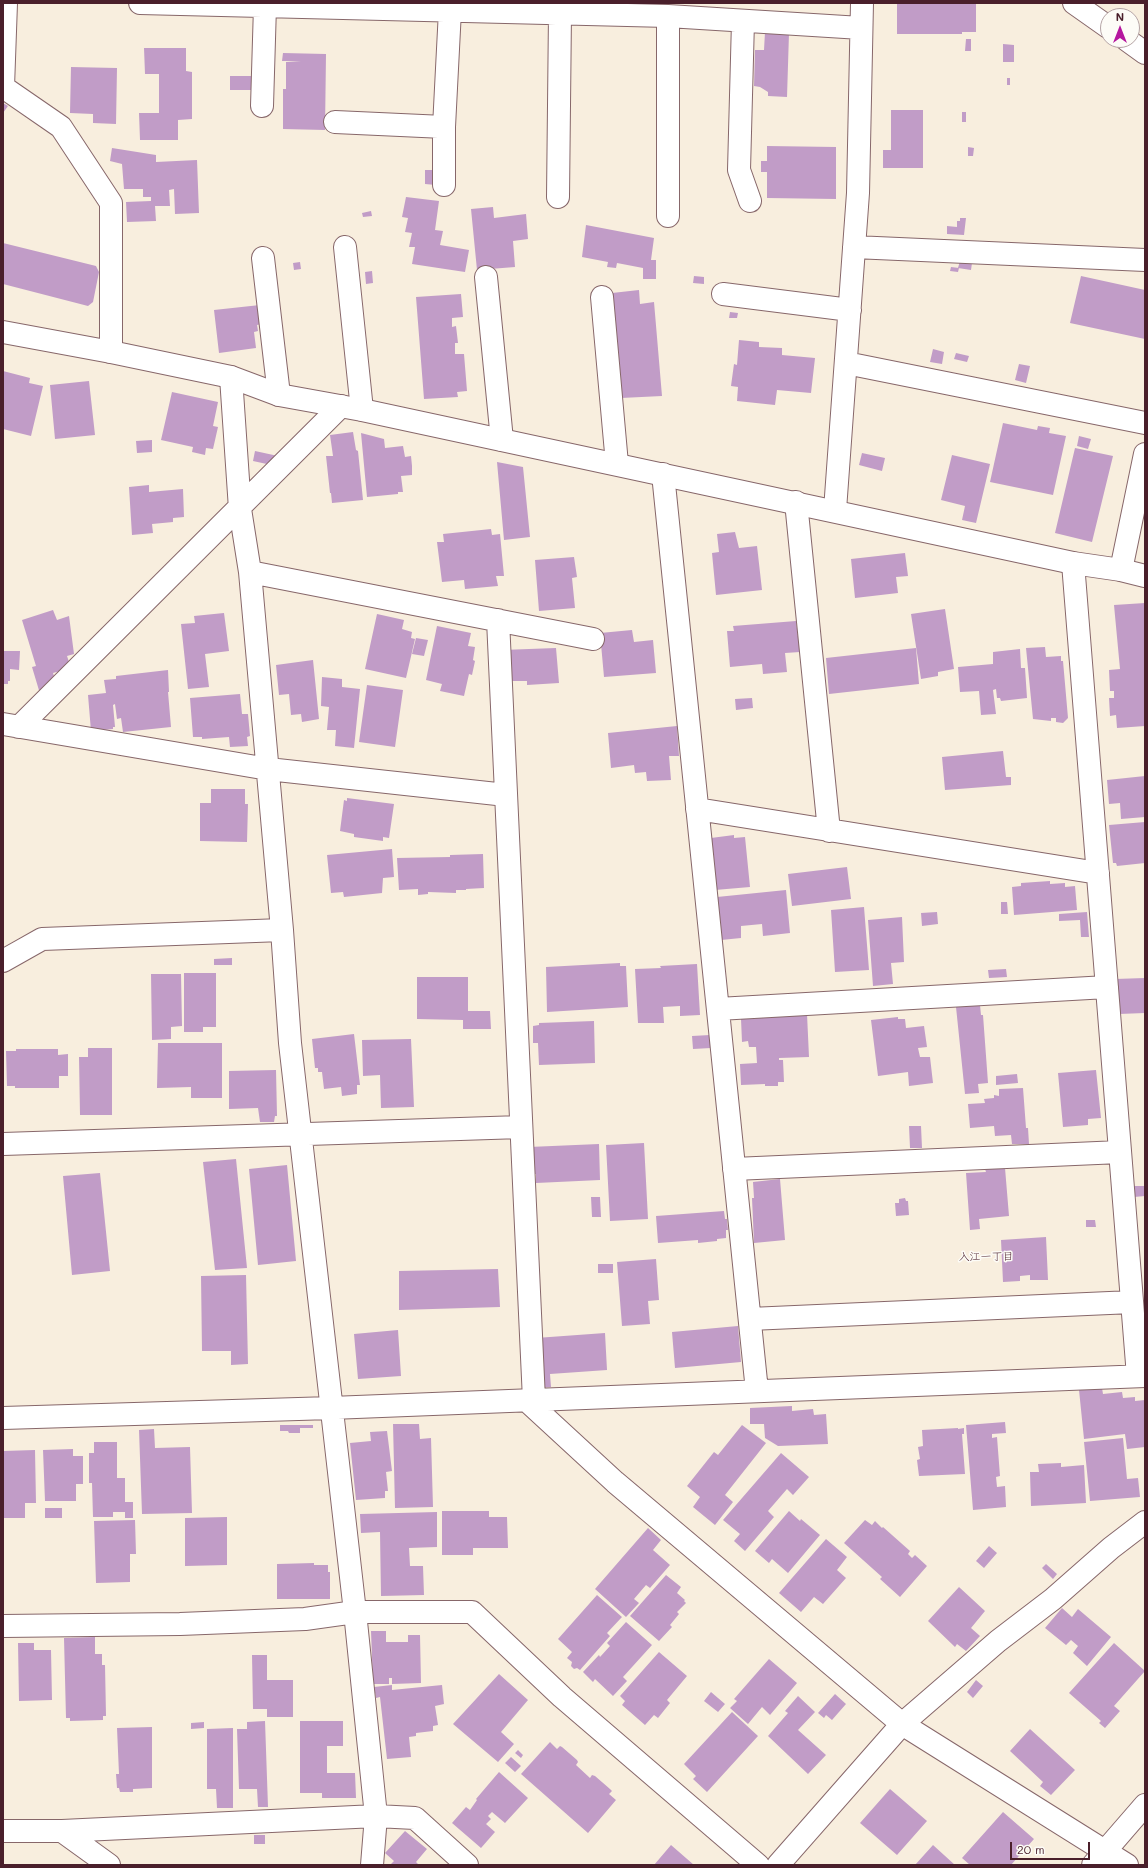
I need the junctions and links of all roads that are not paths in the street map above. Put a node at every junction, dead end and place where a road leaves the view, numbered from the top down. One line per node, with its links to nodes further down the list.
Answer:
1 (6, 3): 15 (street)
2 (140, 3): 6 (street)
3 (649, 3): 11 (street)
4 (862, 3): 14 (street)
5 (1074, 3): 13 (street)
6 (187, 4): 7 (street)
7 (256, 5): 8 (street); 16 (street)
8 (316, 5): 9 (street)
9 (450, 10): 10 (street); 18 (street)
10 (560, 13): 11 (street); 20 (street)
11 (668, 16): 12 (street); 22 (street)
12 (743, 21): 14 (street); 21 (street)
13 (1100, 21)
14 (861, 28): 23 (street)
15 (3, 87): 32 (street)
16 (262, 106)
17 (335, 122): 18 (street)
18 (444, 127): 19 (street)
19 (444, 185)
20 (558, 197)
21 (750, 202)
22 (668, 216)
23 (854, 247): 26 (street); 30 (street)
24 (345, 248): 36 (street)
25 (263, 258): 35 (street)
26 (1145, 260)
27 (486, 277): 38 (street)
28 (723, 294): 30 (street)
29 (602, 297): 40 (street)
30 (850, 310): 33 (street)
31 (3, 332): 32 (street)
32 (111, 352): 34 (street)
33 (846, 363): 37 (street); 44 (street)
34 (230, 377): 35 (street); 43 (street)
35 (279, 395): 36 (street)
36 (352, 408): 38 (street); 43 (street)
37 (1145, 424)
38 (502, 440): 40 (street)
39 (1145, 454): 46 (street)
40 (617, 464): 41 (street)
41 (663, 474): 42 (street); 54 (street)
42 (796, 502): 44 (street); 55 (street)
43 (240, 509): 47 (street); 51 (street)
44 (835, 510): 45 (street)
45 (1073, 563): 46 (street); 56 (street)
46 (1121, 570): 48 (street)
47 (250, 572): 49 (street); 52 (street)
48 (1145, 576)
49 (498, 620): 50 (street); 53 (street)
50 (593, 639)
51 (11, 726): 52 (street)
52 (268, 768): 53 (street); 57 (street)
53 (506, 795): 61 (street)
54 (697, 809): 55 (street); 60 (street)
55 (830, 831): 56 (street)
56 (1098, 874): 59 (street)
57 (282, 930): 58 (street); 62 (street)
58 (3, 961)
59 (1107, 987): 60 (street); 64 (street)
60 (718, 1009): 65 (street)
61 (521, 1127): 62 (street); 70 (street)
62 (300, 1134): 63 (street); 71 (street)
63 (3, 1144)
64 (1120, 1152): 65 (street); 66 (street)
65 (734, 1170): 67 (street)
66 (1132, 1302): 67 (street); 68 (street)
67 (750, 1319): 69 (street)
68 (1142, 1376): 69 (street)
69 (757, 1391): 70 (street)
70 (530, 1400): 71 (street); 76 (street)
71 (331, 1408): 72 (street); 74 (street)
72 (3, 1418)
73 (1145, 1522): 76 (street)
74 (355, 1612): 75 (street); 78 (street); 85 (street)
75 (3, 1626)
76 (902, 1724): 81 (street); 86 (street)
77 (1145, 1805): 81 (street)
78 (376, 1816): 80 (street); 83 (street); 84 (street)
79 (3, 1831): 80 (street)
80 (62, 1831): 82 (street)
81 (1099, 1858): 87 (street)
82 (109, 1865)
83 (372, 1865)
84 (467, 1865)
85 (758, 1865)
86 (778, 1865)
87 (1127, 1865)

